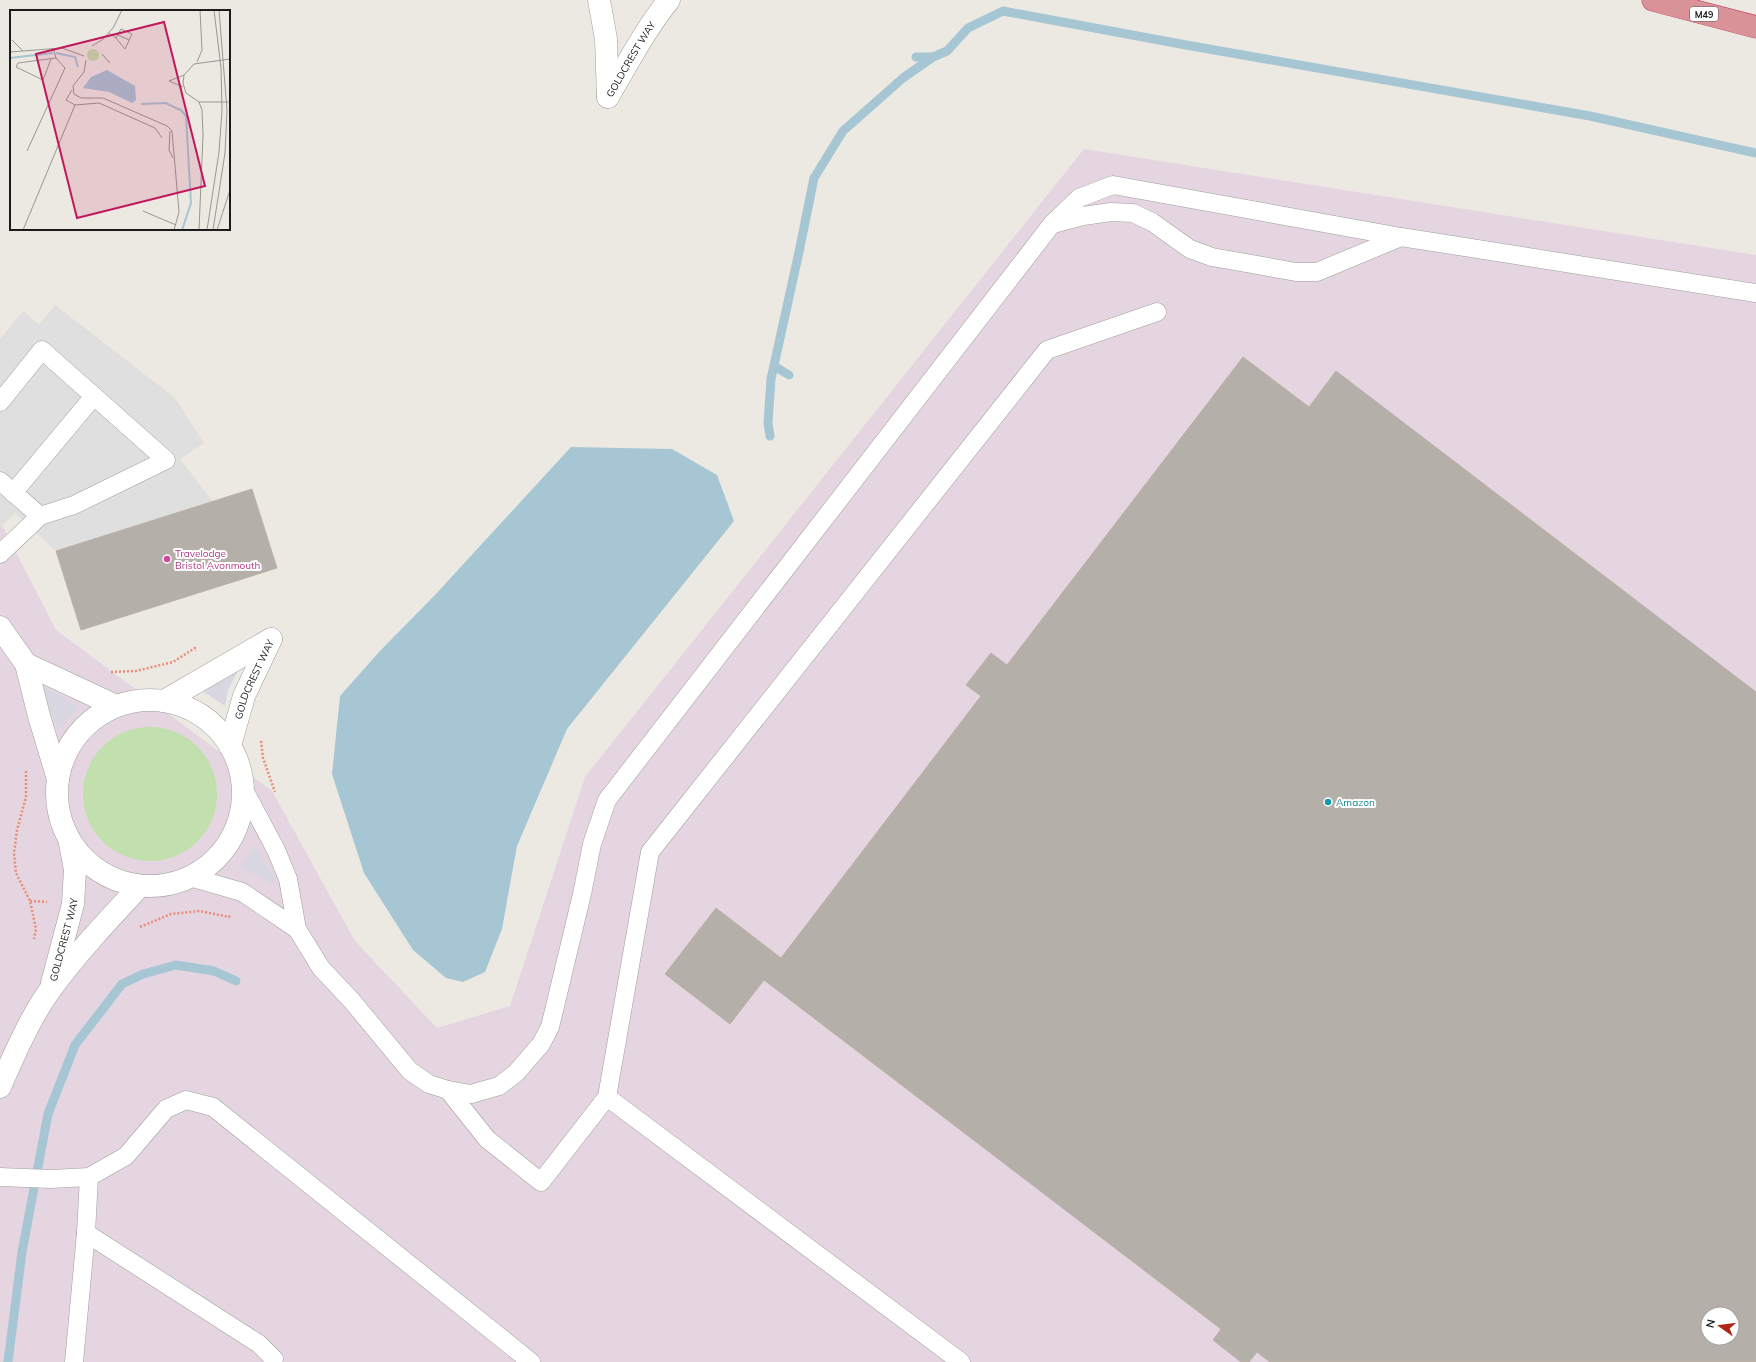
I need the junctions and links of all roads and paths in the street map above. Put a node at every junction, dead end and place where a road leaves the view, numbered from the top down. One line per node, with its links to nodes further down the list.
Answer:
1 (599, 0): 2 (street, GOLDCREST WAY)
2 (669, 0)
3 (1653, 0): 4 (highway, M49)
4 (1756, 27)
5 (1052, 224): 6 (lane); 6 (lane); 36 (lane)
6 (1401, 236): 7 (lane)
7 (1756, 293)
8 (1157, 312): 37 (lane)
9 (94, 396): 10 (lane); 12 (lane); 13 (lane)
10 (0, 402)
11 (0, 481): 12 (lane)
12 (13, 493): 13 (lane)
13 (40, 516): 14 (lane)
14 (0, 554)
15 (0, 627): 17 (street)
16 (195, 648): 18 (path)
17 (26, 664): 20 (street); 24 (street)
18 (104, 671)
19 (164, 701): 20 (street); 22 (street); 22 (street, GOLDCREST WAY)
20 (116, 706): 24 (street)
21 (261, 738): 26 (path)
22 (230, 746): 25 (street)
23 (24, 765): 33 (path)
24 (58, 779): 27 (street)
25 (243, 788): 28 (street); 31 (lane)
26 (276, 794)
27 (69, 841): 29 (street); 34 (street, GOLDCREST WAY)
28 (190, 877): 29 (street); 31 (lane)
29 (140, 886): 34 (street, GOLDCREST WAY)
30 (229, 917): 32 (path)
31 (297, 929): 36 (lane)
32 (136, 931)
33 (33, 942)
34 (50, 990): 35 (street, GOLDCREST WAY)
35 (0, 1087)
36 (448, 1090): 37 (lane)
37 (607, 1097): 44 (lane)
38 (0, 1177): 39 (lane)
39 (89, 1177): 40 (lane); 43 (lane)
40 (86, 1233): 41 (lane); 42 (lane)
41 (74, 1362)
42 (273, 1362)
43 (531, 1362)
44 (961, 1362)

